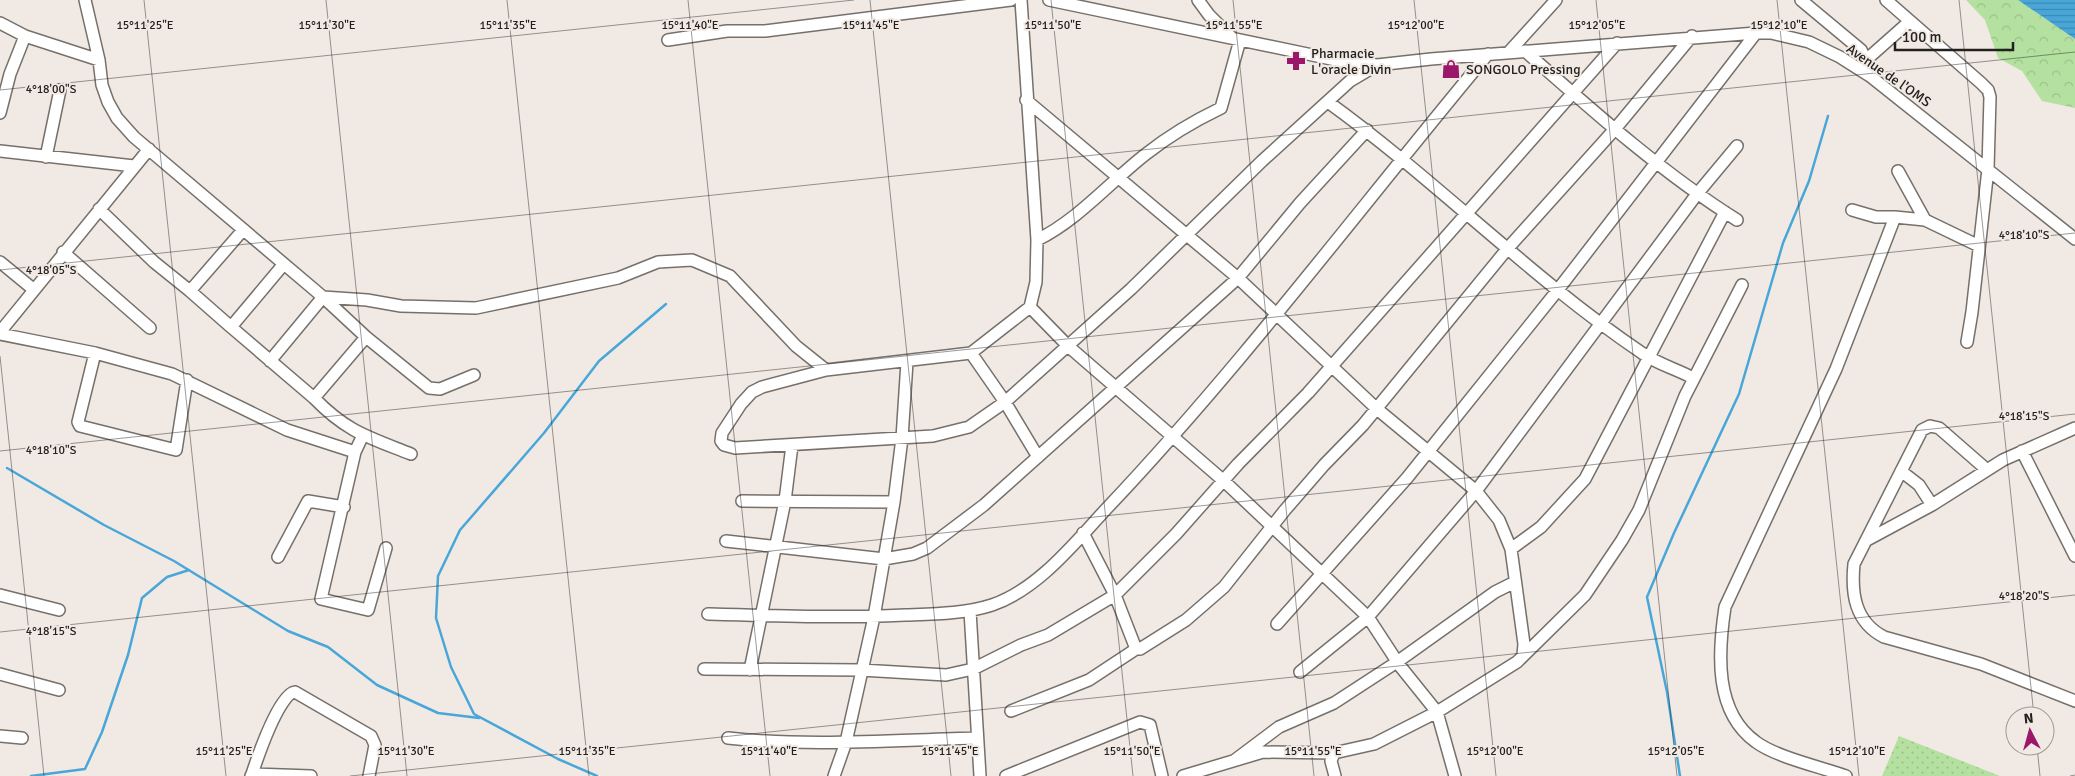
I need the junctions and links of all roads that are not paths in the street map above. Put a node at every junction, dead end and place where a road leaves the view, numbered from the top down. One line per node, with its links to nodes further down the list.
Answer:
1 (85, 0): 20 (street)
2 (1011, 0): 15 (street)
3 (1021, 0): 26 (street)
4 (1050, 0): 14 (street, Avenue de l'OMS)
5 (1198, 0): 14 (street)
6 (1556, 0): 18 (street)
7 (1801, 0): 21 (street)
8 (1886, 0): 9 (street)
9 (1910, 21): 21 (street); 38 (street)
10 (0, 23): 12 (street)
11 (1756, 33): 13 (street, Avenue de l'OMS); 23 (street, Avenue de l'OMS); 36 (street)
12 (25, 36): 20 (street); 28 (street)
13 (1692, 36): 16 (street, Avenue de l'OMS); 29 (street)
14 (1236, 39): 22 (street, Avenue de l'OMS); 40 (street)
15 (668, 40)
16 (1617, 43): 17 (street, Avenue de l'OMS); 25 (street)
17 (1525, 51): 18 (street, Avenue de l'OMS); 25 (street)
18 (1509, 52): 19 (street, Avenue de l'OMS)
19 (1488, 54): 22 (street, Avenue de l'OMS); 35 (street)
20 (99, 60): 32 (street)
21 (1866, 60): 23 (street)
22 (1377, 65): 27 (street)
23 (1870, 76): 38 (street, Avenue de l'OMS)
24 (60, 90): 34 (street)
25 (1572, 93): 29 (street); 45 (street)
26 (1026, 100): 40 (street); 52 (street)
27 (1328, 102): 30 (street); 50 (street)
28 (0, 113)
29 (1615, 129): 36 (street); 54 (street)
30 (1367, 130): 35 (street); 58 (street)
31 (1737, 146): 41 (street)
32 (148, 149): 37 (street); 49 (street)
33 (0, 151): 34 (street)
34 (46, 157): 37 (street)
35 (1403, 159): 45 (street); 65 (street)
36 (1656, 163): 41 (street); 62 (street)
37 (134, 166): 42 (street)
38 (1988, 169): 51 (street, Avenue de l'OMS); 53 (street)
39 (1898, 171): 48 (street)
40 (1118, 179): 50 (street); 52 (street)
41 (1697, 194): 44 (street); 66 (street)
42 (99, 208): 55 (street); 61 (street)
43 (1852, 210): 46 (street)
44 (1725, 212): 47 (street); 75 (street)
45 (1468, 214): 54 (street); 78 (street)
46 (1895, 218): 48 (street); 158 (street)
47 (1737, 220)
48 (1925, 220): 53 (street)
49 (243, 230): 57 (street); 61 (street)
50 (1187, 236): 58 (street); 72 (street)
51 (2075, 239)
52 (1037, 240): 64 (street)
53 (1979, 246): 71 (street)
54 (1508, 248): 62 (street); 86 (street)
55 (63, 252): 60 (street); 68 (street)
56 (0, 262): 60 (street)
57 (283, 265): 63 (street); 67 (street)
58 (1238, 278): 65 (street); 83 (street)
59 (1742, 286): 81 (street)
60 (33, 289): 69 (street)
61 (190, 291): 67 (street)
62 (1557, 291): 66 (street); 92 (street)
63 (323, 297): 70 (street); 76 (street); 79 (street)
64 (1030, 308): 72 (street); 74 (street)
65 (1276, 313): 78 (street); 89 (street)
66 (1601, 324): 75 (street); 100 (street)
67 (231, 327): 76 (street)
68 (150, 328)
69 (0, 333): 73 (street)
70 (366, 337): 80 (street); 84 (street)
71 (1967, 342)
72 (1068, 346): 83 (street); 85 (street)
73 (95, 353): 82 (street); 82 (street)
74 (971, 353): 77 (street); 85 (street)
75 (1648, 357): 81 (street); 112 (street)
76 (270, 360): 84 (street)
77 (907, 362): 79 (street); 90 (street)
78 (1331, 366): 86 (street); 99 (street)
79 (826, 370): 91 (street)
80 (474, 375)
81 (1693, 378): 128 (street)
82 (186, 380): 94 (street)
83 (1116, 387): 89 (street); 96 (street)
84 (314, 398): 88 (street)
85 (1005, 402): 90 (street); 96 (street)
86 (1376, 409): 92 (street); 106 (street)
87 (2075, 428): 93 (street)
88 (363, 435): 94 (street); 95 (street)
89 (1174, 436): 99 (street); 107 (street)
90 (902, 438): 91 (street); 103 (street)
91 (792, 445): 102 (street)
92 (1428, 451): 100 (street); 116 (street)
93 (2022, 451): 97 (street); 113 (street)
94 (355, 452): 105 (street)
95 (411, 454)
96 (1038, 457): 115 (street)
97 (1986, 469): 98 (street); 104 (street)
98 (1901, 471): 104 (street); 108 (street)
99 (1225, 482): 106 (street); 119 (street)
100 (1476, 491): 112 (street); 125 (street)
101 (742, 501): 102 (street)
102 (785, 502): 103 (street); 110 (street)
103 (894, 502): 115 (street)
104 (1932, 505): 108 (street)
105 (344, 507): 111 (street); 114 (street)
106 (1271, 527): 116 (street); 127 (street)
107 (1083, 533): 119 (street); 121 (street)
108 (1867, 540): 137 (street)
109 (726, 541): 110 (street)
110 (775, 546): 115 (street); 123 (street)
111 (386, 548)
112 (1511, 549): 117 (street)
113 (2075, 556)
114 (278, 557)
115 (884, 559): 124 (street)
116 (1323, 572): 125 (street); 126 (street)
117 (1515, 582): 128 (street); 129 (street)
118 (0, 595): 120 (street)
119 (1115, 595): 127 (street); 131 (street)
120 (59, 610)
121 (970, 611): 124 (street); 131 (street)
122 (708, 614): 123 (street)
123 (760, 616): 124 (street); 132 (street)
124 (874, 617): 133 (street)
125 (1368, 617): 129 (street); 134 (street)
126 (1277, 624)
127 (1136, 648): 138 (street)
128 (1523, 655): 139 (street)
129 (1397, 662): 139 (street); 146 (street)
130 (704, 669): 132 (street)
131 (973, 669): 133 (street); 143 (street)
132 (750, 670): 133 (street)
133 (861, 670): 144 (street)
134 (1300, 672)
135 (0, 674): 136 (street)
136 (59, 690)
137 (2073, 697)
138 (1011, 711)
139 (1437, 712): 145 (street); 157 (street)
140 (0, 736): 141 (street)
141 (22, 738)
142 (728, 738): 144 (street)
143 (977, 738): 144 (street); 152 (street)
144 (846, 742): 151 (street)
145 (1334, 753): 146 (street); 156 (street)
146 (1235, 760): 155 (street)
147 (252, 775): 148 (street); 150 (street)
148 (303, 776): 149 (street)
149 (311, 776)
150 (369, 776)
151 (834, 776)
152 (980, 776)
153 (1006, 776): 154 (street)
154 (1162, 776)
155 (1183, 776)
156 (1335, 776)
157 (1455, 776)
158 (1846, 776)

